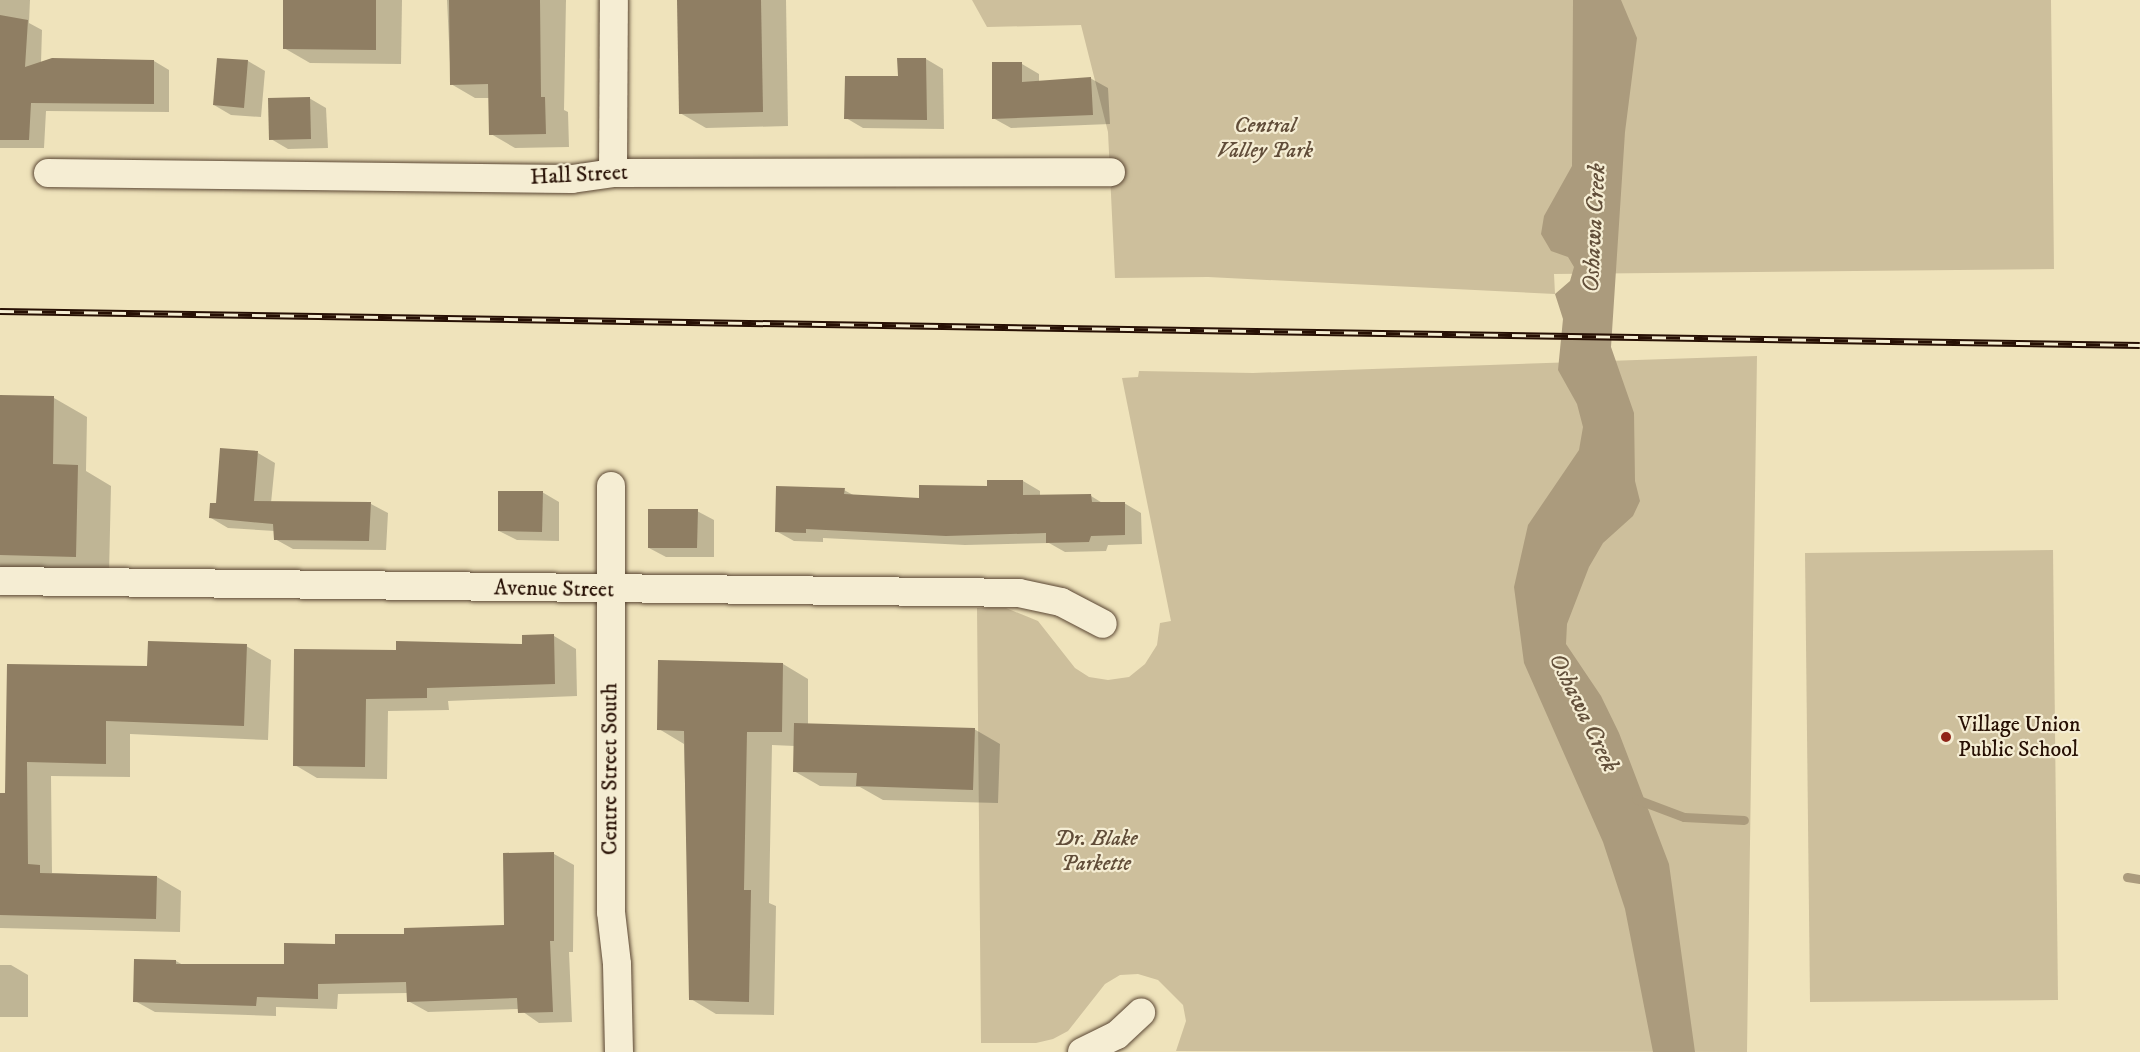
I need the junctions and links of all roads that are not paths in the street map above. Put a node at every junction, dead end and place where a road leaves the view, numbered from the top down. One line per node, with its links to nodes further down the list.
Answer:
1 (614, 0): 4 (street)
2 (1111, 171): 4 (street, Hall Street)
3 (48, 173): 4 (street, Hall Street)
4 (613, 173)
5 (611, 486): 7 (street, Centre Street South)
6 (0, 580): 7 (street, Avenue Street)
7 (608, 590): 8 (street, Avenue Street); 10 (street, Centre Street South)
8 (1102, 624)
9 (1141, 1013): 11 (street)
10 (619, 1052)
11 (1082, 1052)

